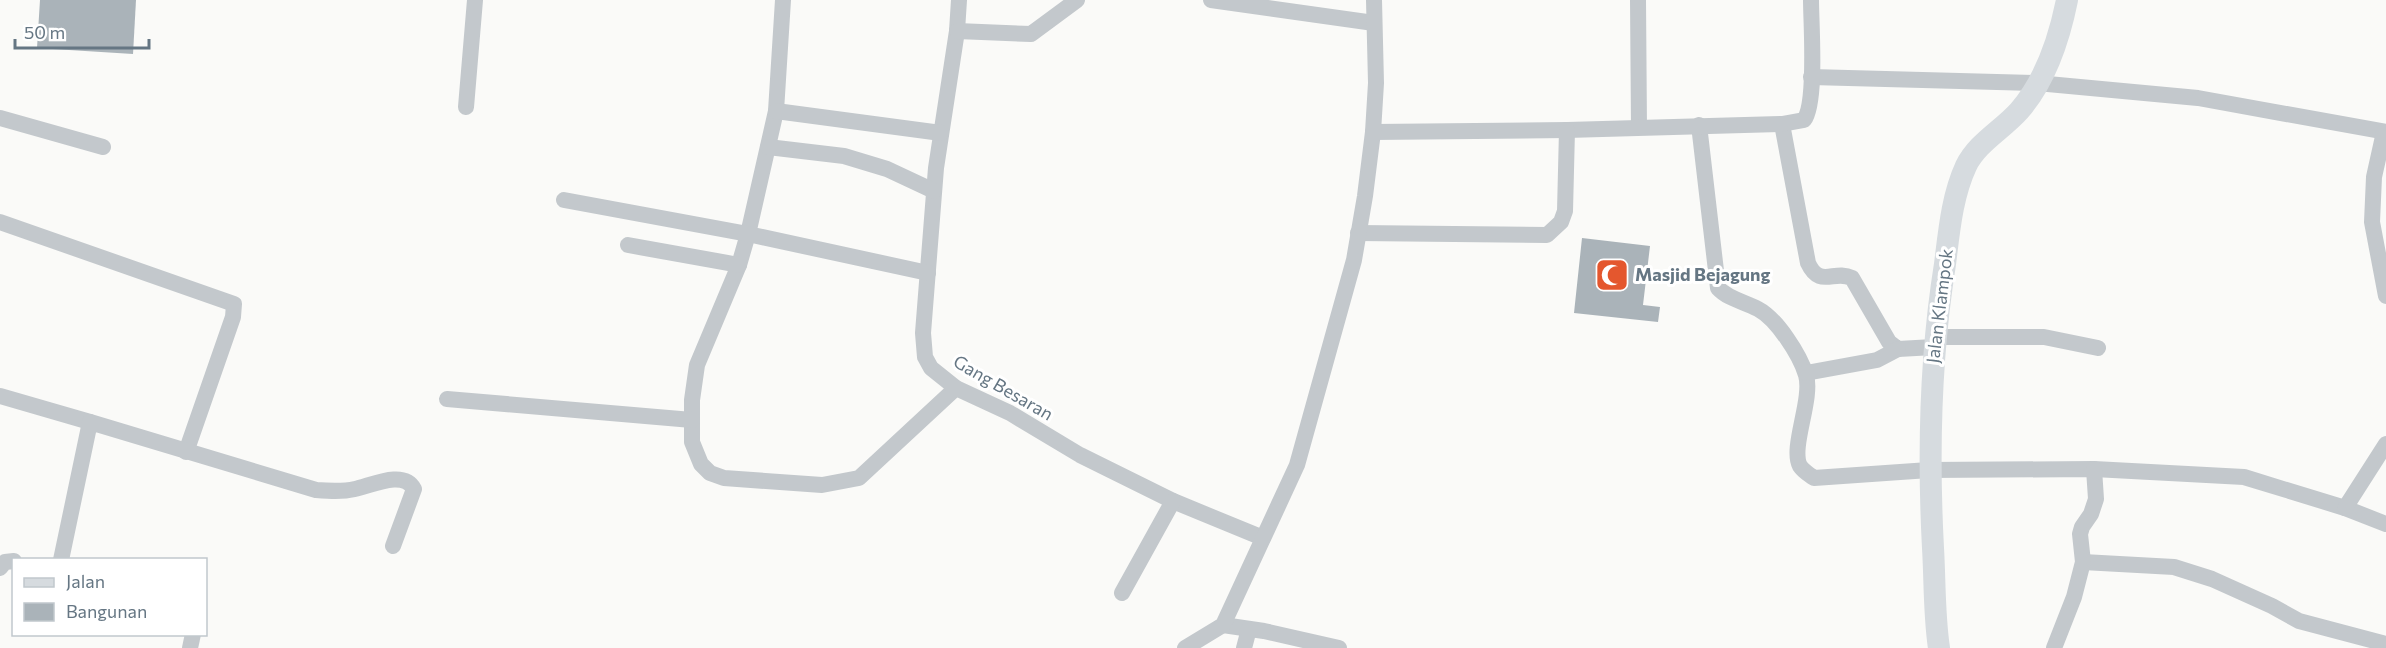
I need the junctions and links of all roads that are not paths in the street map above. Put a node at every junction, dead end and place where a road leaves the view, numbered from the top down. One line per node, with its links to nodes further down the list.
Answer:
1 (475, 0): 14 (street)
2 (783, 0): 15 (street)
3 (959, 0): 11 (street, Gang Besaran)
4 (1077, 0): 11 (street)
5 (1211, 0): 10 (street)
6 (1374, 0): 10 (street)
7 (1638, 0): 19 (street)
8 (1811, 0): 12 (street)
9 (2067, 0): 13 (street, Jalan Klampok)
10 (1374, 22): 21 (street)
11 (957, 31): 23 (street, Gang Besaran)
12 (1812, 76): 13 (street); 17 (street)
13 (2037, 83): 22 (street); 35 (street, Jalan Klampok)
14 (466, 107)
15 (776, 111): 23 (street); 25 (street)
16 (0, 118): 24 (street)
17 (1782, 124): 18 (street); 37 (street)
18 (1699, 125): 19 (street); 38 (street)
19 (1639, 128): 20 (street)
20 (1567, 130): 21 (street); 29 (street)
21 (1373, 132): 29 (street)
22 (2385, 132): 34 (street)
23 (941, 133): 26 (street, Gang Besaran)
24 (103, 147)
25 (768, 147): 26 (street); 30 (street)
26 (934, 191): 33 (street, Gang Besaran)
27 (564, 200): 30 (street)
28 (0, 222): 45 (street)
29 (1358, 233): 51 (street)
30 (748, 234): 32 (street); 33 (street)
31 (628, 245): 32 (street)
32 (739, 265): 42 (street)
33 (928, 273): 39 (street, Gang Besaran)
34 (2386, 296)
35 (1934, 342): 36 (street); 37 (street); 47 (street, Jalan Klampok)
36 (2098, 348)
37 (1898, 349): 38 (street)
38 (1806, 373): 47 (street)
39 (956, 388): 42 (street); 48 (street, Gang Besaran)
40 (0, 396): 43 (street)
41 (447, 399): 42 (street)
42 (692, 420)
43 (90, 422): 45 (street); 53 (street)
44 (2386, 444): 49 (street)
45 (186, 452): 52 (street)
46 (2094, 469): 47 (street); 49 (street); 54 (street)
47 (1929, 470): 62 (street, Jalan Klampok)
48 (1173, 501): 51 (street, Gang Besaran); 55 (street)
49 (2345, 508): 50 (street)
50 (2386, 524)
51 (1263, 538): 56 (street)
52 (393, 546)
53 (61, 558)
54 (2083, 562): 58 (street); 63 (street)
55 (1122, 593)
56 (1223, 625): 57 (street); 59 (street)
57 (1249, 629): 60 (street); 61 (street)
58 (2386, 644)
59 (1185, 648)
60 (1244, 648)
61 (1340, 648)
62 (1939, 648)
63 (2054, 648)

